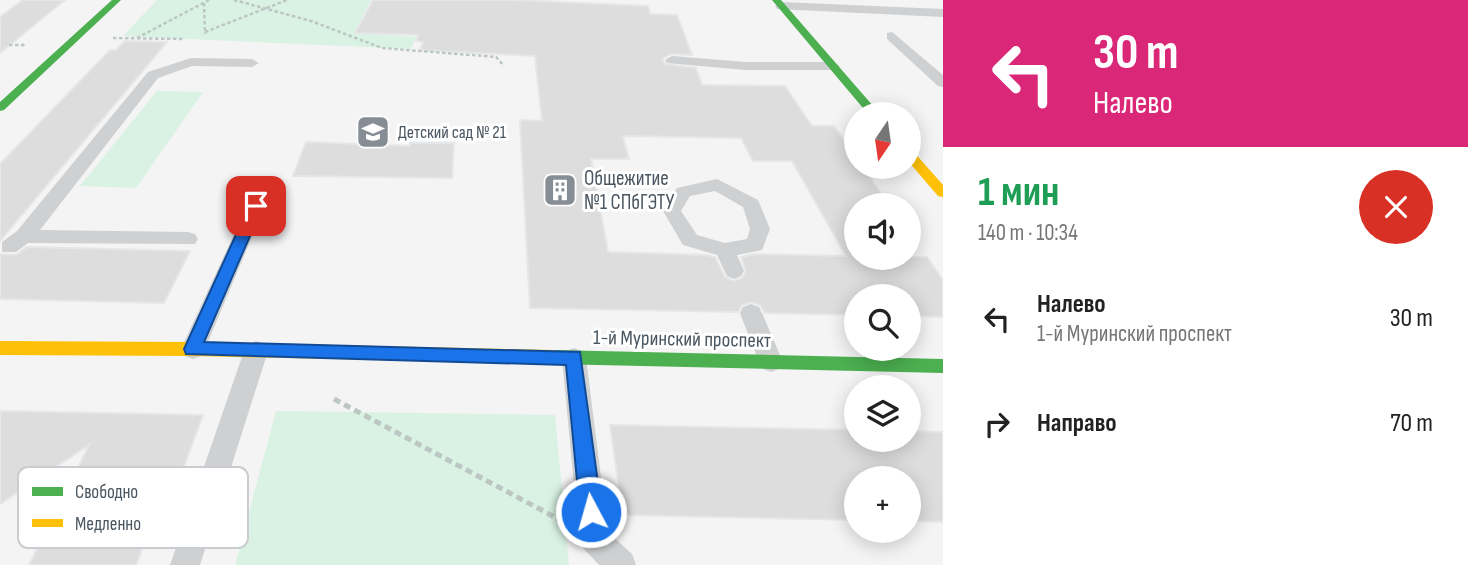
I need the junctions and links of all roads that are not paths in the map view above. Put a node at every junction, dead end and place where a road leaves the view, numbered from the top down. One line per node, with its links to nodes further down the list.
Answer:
1 (105, 0): 11 (street)
2 (117, 0): 13 (street)
3 (869, 0): 4 (lane)
4 (778, 2): 5 (lane); 9 (street)
5 (943, 13)
6 (892, 36): 10 (lane)
7 (672, 60): 9 (lane)
8 (252, 63): 17 (lane)
9 (833, 66): 12 (street)
10 (943, 83)
11 (0, 92)
12 (864, 102)
13 (0, 108)
14 (921, 168): 15 (street)
15 (943, 193)
16 (256, 206): 22 (lane)
17 (188, 239)
18 (725, 250): 18 (lane); 19 (lane)
19 (734, 271)
20 (751, 313): 25 (lane)
21 (0, 348): 22 (street, 1-й Муринский проспект)
22 (192, 349): 23 (street, 1-й Муринский проспект)
23 (256, 351): 24 (street, 1-й Муринский проспект); 27 (lane)
24 (574, 358): 25 (street, 1-й Муринский проспект); 30 (lane)
25 (771, 362): 26 (street, 1-й Муринский проспект)
26 (943, 366)
27 (218, 467)
28 (191, 548): 29 (lane)
29 (185, 565)
30 (621, 565)

